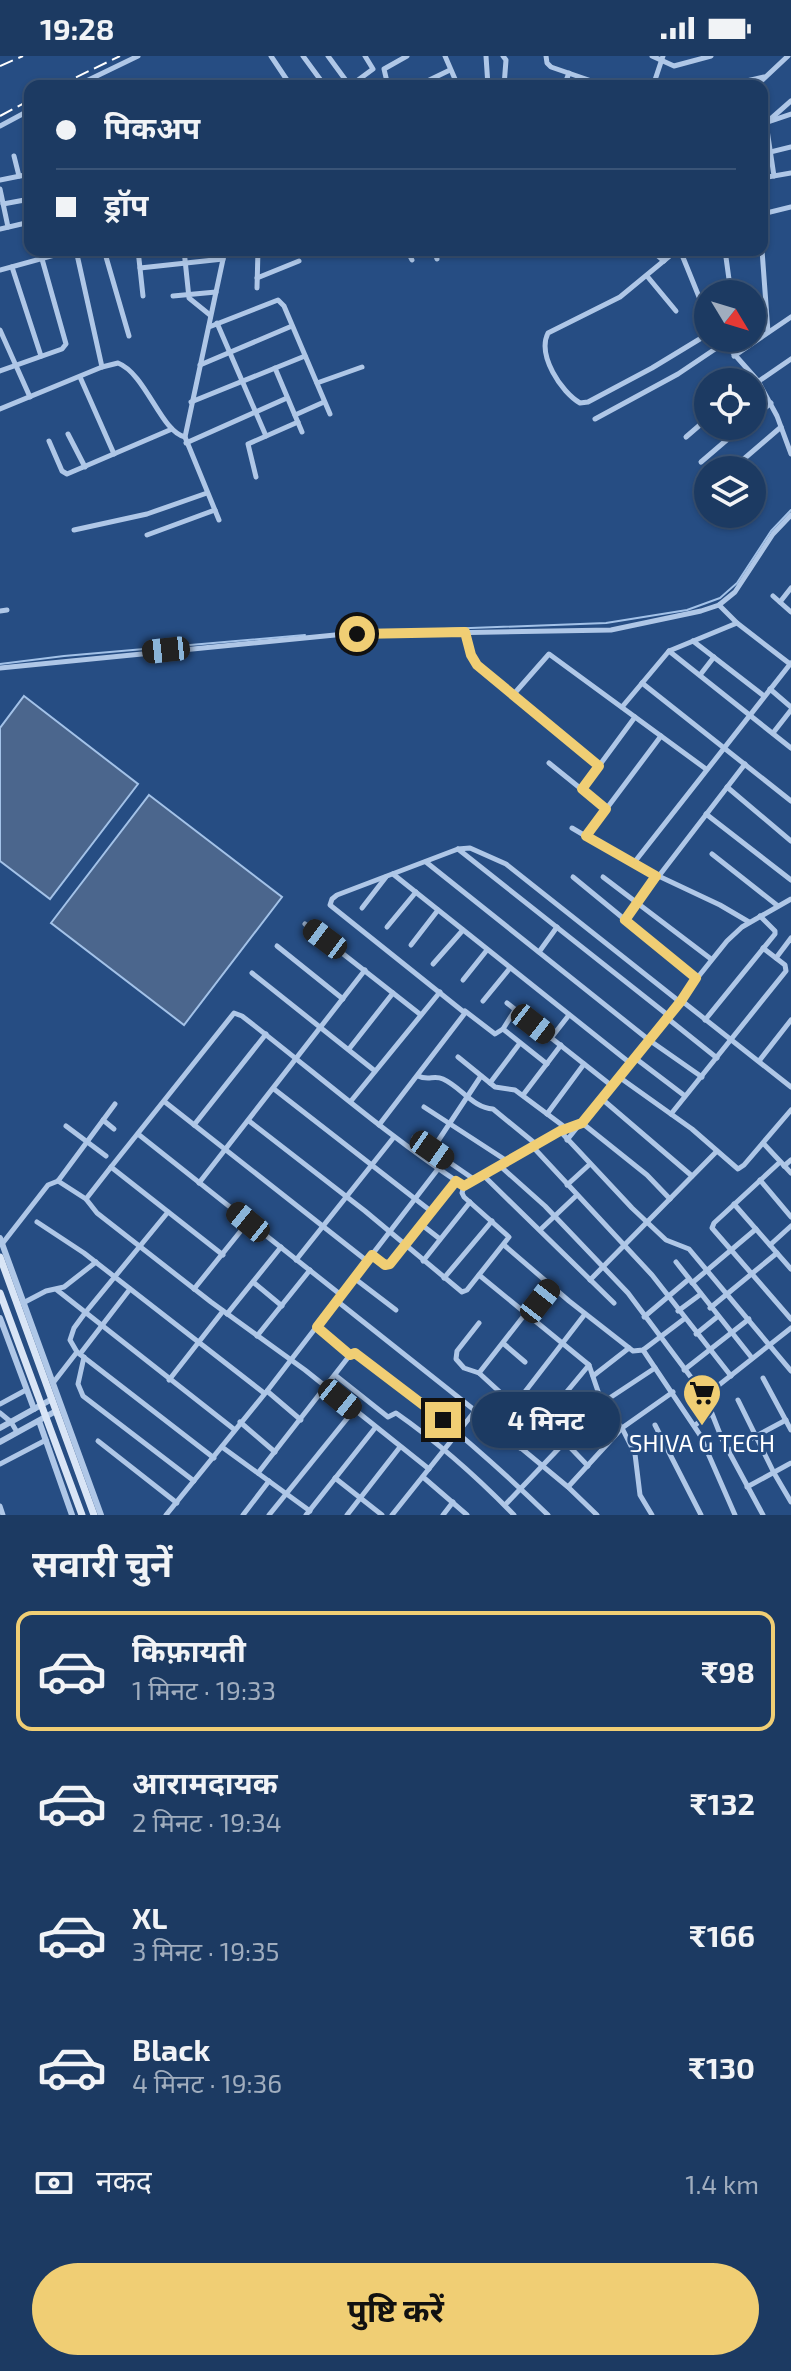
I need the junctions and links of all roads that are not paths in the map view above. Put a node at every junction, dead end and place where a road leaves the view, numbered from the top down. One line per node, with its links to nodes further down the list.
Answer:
1 (138, 56): 18 (street)
2 (271, 56): 19 (street)
3 (303, 56): 20 (street)
4 (328, 56): 21 (street)
5 (367, 56): 22 (street)
6 (405, 56): 23 (street)
7 (445, 56): 15 (street)
8 (486, 56): 26 (street)
9 (503, 56): 27 (street)
10 (546, 56): 16 (street)
11 (652, 56): 14 (street)
12 (711, 56): 14 (street)
13 (788, 56): 17 (street)
14 (662, 59): 30 (street)
15 (450, 70): 24 (street); 25 (street)
16 (569, 73): 28 (street); 29 (street)
17 (765, 77): 31 (street); 32 (street)
18 (88, 80)
19 (287, 80)
20 (321, 80)
21 (346, 80)
22 (358, 80)
23 (387, 80)
24 (429, 80)
25 (455, 80)
26 (488, 80)
27 (504, 80)
28 (566, 80)
29 (589, 80)
30 (655, 80)
31 (752, 80)
32 (762, 80)
33 (791, 101): 36 (street)
34 (24, 113): 38 (street)
35 (791, 114): 37 (street)
36 (768, 120)
37 (768, 122)
38 (0, 126)
39 (768, 142): 41 (street)
40 (791, 147): 41 (street)
41 (770, 152): 46 (street)
42 (14, 156): 45 (street)
43 (791, 173): 46 (street)
44 (24, 175): 45 (street)
45 (19, 176): 48 (street)
46 (774, 176): 47 (street)
47 (768, 177)
48 (0, 180)
49 (0, 192): 51 (street)
50 (24, 200): 51 (street)
51 (3, 204): 55 (street)
52 (791, 207): 53 (street)
53 (768, 213)
54 (24, 223): 55 (street)
55 (8, 227): 56 (street)
56 (0, 229)
57 (53, 256): 71 (street)
58 (75, 256): 110 (street)
59 (106, 256): 98 (street)
60 (139, 256): 79 (street)
61 (184, 256): 77 (street)
62 (224, 256): 72 (street)
63 (258, 256): 82 (street)
64 (410, 256): 74 (street)
65 (436, 256): 73 (street)
66 (658, 256): 76 (street)
67 (671, 256): 76 (street)
68 (682, 256): 84 (street)
69 (726, 256): 83 (street)
70 (762, 256): 97 (street)
71 (42, 259): 78 (street); 105 (street)
72 (223, 259): 77 (street); 86 (street)
73 (437, 259)
74 (412, 260)
75 (299, 261): 82 (street)
76 (664, 261): 81 (street)
77 (185, 263): 79 (street); 87 (street)
78 (12, 267): 80 (street); 105 (street)
79 (140, 268): 88 (street)
80 (0, 270)
81 (647, 276): 90 (street); 100 (street)
82 (257, 278): 85 (street)
83 (729, 280)
84 (694, 286)
85 (257, 288)
86 (216, 292): 87 (street); 91 (street)
87 (189, 295): 89 (street); 91 (street)
88 (143, 296)
89 (173, 296)
90 (676, 311)
91 (210, 315): 95 (street)
92 (791, 317): 97 (street)
93 (217, 323): 94 (street); 95 (street); 103 (street)
94 (292, 326): 103 (street); 106 (street)
95 (208, 327): 109 (street)
96 (0, 330): 99 (street)
97 (768, 332): 104 (street)
98 (129, 336)
99 (1, 338): 108 (street)
100 (694, 342)
101 (707, 352): 130 (street)
102 (735, 352): 104 (street)
103 (229, 353): 109 (street); 117 (street)
104 (737, 354): 113 (street)
105 (41, 356): 108 (street)
106 (305, 356): 112 (street); 118 (street)
107 (791, 359): 115 (street)
108 (16, 365): 114 (street); 120 (street)
109 (199, 366): 122 (street)
110 (102, 367): 116 (street); 133 (street)
111 (362, 367): 118 (street)
112 (275, 368): 117 (street); 121 (street)
113 (747, 368)
114 (0, 371)
115 (766, 374)
116 (80, 377): 120 (street); 142 (street)
117 (241, 382): 122 (street); 127 (street)
118 (317, 383): 123 (street)
119 (766, 396): 124 (street)
120 (30, 397): 126 (street)
121 (287, 398): 127 (street); 129 (street)
122 (191, 402): 139 (street)
123 (324, 402): 128 (street); 129 (street)
124 (771, 403): 125 (street); 132 (street)
125 (766, 407)
126 (0, 409)
127 (255, 412): 137 (street); 139 (street)
128 (330, 414)
129 (295, 415): 131 (street)
130 (595, 419)
131 (298, 422): 135 (street); 137 (street)
132 (781, 427): 143 (street); 145 (street)
133 (172, 429): 139 (street); 142 (street)
134 (694, 430): 138 (street)
135 (302, 432)
136 (68, 434): 146 (street)
137 (266, 436): 147 (street)
138 (686, 437)
139 (185, 440): 148 (street)
140 (727, 440): 144 (street)
141 (49, 441): 146 (street)
142 (114, 454): 146 (street)
143 (791, 454)
144 (708, 456)
145 (747, 456)
146 (85, 467)
147 (256, 477)
148 (207, 493): 149 (street); 152 (street)
149 (215, 510): 151 (street); 153 (street)
150 (791, 515): 157 (street)
151 (219, 520)
152 (74, 530)
153 (147, 535)
154 (791, 588): 156 (street)
155 (773, 596): 156 (street)
156 (780, 602): 160 (street)
157 (719, 605): 161 (street); 162 (street)
158 (7, 610): 159 (street)
159 (0, 611)
160 (791, 612)
161 (737, 623): 163 (street); 166 (street)
162 (465, 632): 167 (street); 171 (street)
163 (693, 641): 164 (street); 165 (street)
164 (669, 651): 168 (street); 169 (street)
165 (714, 657): 168 (street); 172 (street)
166 (791, 664): 170 (street)
167 (0, 668)
168 (700, 675): 175 (street)
169 (642, 683): 173 (street); 179 (street)
170 (770, 689): 172 (street); 174 (street)
171 (513, 695): 173 (street); 183 (street)
172 (764, 696): 175 (street)
173 (622, 707): 176 (street)
174 (791, 709): 177 (street)
175 (749, 714): 177 (street); 179 (street)
176 (635, 717): 178 (street); 183 (street)
177 (773, 733): 180 (street)
178 (661, 736): 184 (street); 188 (street)
179 (723, 746): 182 (street); 184 (street)
180 (791, 748)
181 (549, 763): 186 (street)
182 (745, 764): 185 (street); 187 (street)
183 (599, 766): 186 (street)
184 (706, 769): 196 (street)
185 (727, 787): 189 (street); 192 (street)
186 (582, 789): 188 (street)
187 (791, 801)
188 (606, 809): 191 (street)
189 (706, 814): 198 (street); 201 (street)
190 (572, 828): 191 (street)
191 (586, 836): 196 (street)
192 (791, 841)
193 (458, 849): 195 (street); 213 (street); 234 (street)
194 (712, 854): 205 (street)
195 (426, 862): 197 (street); 220 (street)
196 (633, 864): 198 (street)
197 (390, 875): 202 (street); 206 (street); 230 (street)
198 (656, 876): 204 (street); 210 (street)
199 (573, 877): 209 (street)
200 (603, 877): 204 (street)
201 (791, 880)
202 (416, 892): 207 (street); 212 (street)
203 (791, 899): 205 (street)
204 (637, 903): 209 (street); 222 (street)
205 (778, 906): 208 (street)
206 (362, 908)
207 (438, 910): 214 (street); 216 (street)
208 (760, 916): 210 (street); 218 (street)
209 (625, 920): 228 (street)
210 (750, 923): 222 (street)
211 (305, 924): 225 (street)
212 (387, 927)
213 (557, 927): 220 (street); 240 (street)
214 (463, 930): 219 (street); 223 (street)
215 (791, 938): 221 (street)
216 (411, 945)
217 (277, 946): 232 (street)
218 (763, 948): 221 (street); 241 (street)
219 (487, 950): 224 (street); 229 (street)
220 (539, 952): 249 (street)
221 (776, 958): 226 (street)
222 (711, 959): 228 (street)
223 (433, 964)
224 (510, 968): 233 (street); 239 (street)
225 (365, 970): 231 (street); 232 (street)
226 (789, 970): 250 (street)
227 (252, 973): 243 (street)
228 (696, 978): 234 (street)
229 (463, 980)
230 (440, 992): 236 (street); 238 (street)
231 (393, 993): 238 (street); 253 (street)
232 (343, 999): 243 (street)
233 (483, 1001)
234 (681, 1002): 240 (street); 241 (street)
235 (507, 1003): 237 (street)
236 (462, 1009): 244 (street); 262 (street)
237 (515, 1010): 244 (street); 248 (street)
238 (421, 1015): 261 (street)
239 (569, 1015): 248 (street); 257 (street)
240 (668, 1017): 249 (street); 256 (street)
241 (705, 1020): 250 (street)
242 (791, 1020): 245 (street)
243 (322, 1027): 253 (street); 255 (street)
244 (503, 1029): 251 (street)
245 (783, 1031): 247 (street); 258 (street)
246 (266, 1034): 255 (street); 275 (street); 285 (street)
247 (791, 1037)
248 (551, 1038): 252 (street)
249 (649, 1040): 257 (street); 265 (street)
250 (730, 1041): 256 (street); 258 (street)
251 (520, 1043): 259 (street); 266 (street)
252 (561, 1045): 259 (street); 260 (street)
253 (349, 1049): 261 (street)
254 (458, 1057): 263 (street)
255 (298, 1058): 269 (street); 274 (street)
256 (717, 1058): 265 (street)
257 (632, 1060): 264 (street); 272 (street)
258 (759, 1061): 268 (street)
259 (547, 1064): 270 (street)
260 (584, 1064): 267 (street); 279 (street)
261 (375, 1071): 274 (street)
262 (418, 1076): 271 (street); 286 (street)
263 (481, 1076): 266 (street); 271 (street)
264 (619, 1077): 267 (street); 280 (street)
265 (702, 1077): 272 (street)
266 (490, 1083): 270 (street)
267 (612, 1086): 273 (street)
268 (791, 1087)
269 (274, 1089): 282 (street); 306 (street)
270 (523, 1095): 279 (street)
271 (467, 1096): 283 (street); 296 (street)
272 (685, 1096): 280 (street)
273 (602, 1099): 284 (street); 311 (street)
274 (351, 1101): 286 (street)
275 (165, 1102): 285 (street); 290 (street)
276 (115, 1104): 281 (street)
277 (424, 1107): 283 (street)
278 (791, 1110): 295 (street)
279 (547, 1114): 289 (street)
280 (671, 1114): 299 (street)
281 (103, 1120): 288 (street); 294 (street)
282 (249, 1121): 298 (street); 320 (street)
283 (450, 1122): 297 (street); 302 (street)
284 (582, 1123): 289 (street); 293 (street); 322 (street)
285 (194, 1125): 298 (street)
286 (379, 1125): 291 (street)
287 (66, 1126): 294 (street)
288 (114, 1129)
289 (564, 1130): 293 (street); 296 (street)
290 (138, 1134): 307 (street); 316 (street)
291 (394, 1137): 306 (street); 308 (street)
292 (414, 1138): 297 (street)
293 (567, 1140): 303 (street)
294 (87, 1142): 300 (street); 314 (street)
295 (763, 1143): 299 (street); 304 (street)
296 (535, 1146): 302 (street); 317 (street)
297 (432, 1150): 312 (street)
298 (225, 1151): 316 (street); 336 (street)
299 (717, 1151): 311 (street)
300 (106, 1156)
301 (791, 1160): 304 (street)
302 (507, 1161): 305 (street)
303 (590, 1164): 317 (street); 331 (street)
304 (782, 1164): 309 (street); 313 (street)
305 (499, 1165): 310 (street); 328 (street)
306 (371, 1166): 320 (street); 323 (street)
307 (111, 1167): 321 (street); 326 (street)
308 (438, 1169): 315 (street); 323 (street)
309 (791, 1173)
310 (483, 1175): 312 (street); 337 (street)
311 (693, 1176): 322 (street)
312 (475, 1180): 318 (street)
313 (760, 1180): 325 (street); 329 (street)
314 (58, 1181): 321 (street); 341 (street)
315 (456, 1181): 318 (street); 327 (street)
316 (199, 1183): 333 (street)
317 (567, 1185): 319 (street)
318 (464, 1186): 324 (street)
319 (577, 1195): 328 (street); 344 (street)
320 (347, 1197): 336 (street); 339 (street)
321 (86, 1199): 346 (street)
322 (670, 1199): 331 (street)
323 (415, 1200): 327 (street); 339 (street)
324 (470, 1202): 330 (street); 340 (street)
325 (734, 1204): 338 (street); 348 (street)
326 (168, 1212): 346 (street); 350 (street)
327 (432, 1212): 334 (street)
328 (555, 1216): 337 (street); 358 (street)
329 (791, 1217)
330 (492, 1221): 343 (street); 366 (street)
331 (648, 1221): 344 (street); 361 (street)
332 (37, 1222): 356 (street)
333 (248, 1222): 347 (street); 350 (street)
334 (422, 1225): 340 (street); 342 (street)
335 (791, 1226): 345 (street)
336 (323, 1227): 353 (street); 354 (street)
337 (541, 1229): 367 (street)
338 (756, 1229): 345 (street); 348 (street)
339 (390, 1231): 342 (street); 351 (street)
340 (440, 1239): 355 (street)
341 (1, 1241): 379 (street)
342 (405, 1245): 351 (street); 355 (street)
343 (504, 1245): 363 (street); 370 (street)
344 (625, 1245): 358 (street); 377 (street)
345 (770, 1245): 349 (street)
346 (139, 1246): 364 (street); 372 (street)
347 (281, 1247): 353 (street); 369 (street)
348 (731, 1251): 361 (street); 362 (street)
349 (777, 1253): 359 (street); 362 (street)
350 (223, 1255): 372 (street)
351 (372, 1255): 354 (street)
352 (0, 1257): 431 (main road)
353 (296, 1260): 360 (street)
354 (367, 1261): 365 (street)
355 (423, 1261): 366 (street)
356 (96, 1262): 364 (street); 373 (street)
357 (676, 1262): 368 (street)
358 (602, 1267): 367 (street); 389 (street)
359 (791, 1269)
360 (310, 1270): 378 (street); 381 (street)
361 (707, 1271): 368 (street); 376 (street)
362 (751, 1274): 376 (street); 394 (street)
363 (479, 1275): 366 (street); 387 (street)
364 (113, 1276): 371 (street); 386 (street)
365 (354, 1278): 378 (street); 383 (street)
366 (444, 1278)
367 (590, 1280): 380 (street)
368 (691, 1281): 375 (street); 377 (street)
369 (253, 1282): 381 (street); 385 (street)
370 (551, 1286): 387 (street); 388 (street)
371 (130, 1289): 396 (street); 403 (street)
372 (194, 1289): 385 (street)
373 (57, 1290): 379 (street); 386 (street)
374 (0, 1293): 436 (main road)
375 (701, 1294): 382 (street); 384 (street)
376 (727, 1295): 382 (street); 393 (street)
377 (668, 1297): 384 (street); 389 (street)
378 (339, 1298): 397 (street); 439 (street)
379 (23, 1303): 425 (street)
380 (614, 1303)
381 (282, 1306): 401 (street)
382 (710, 1308): 390 (street)
383 (396, 1310)
384 (678, 1311): 392 (street)
385 (225, 1312): 401 (street); 403 (street)
386 (85, 1313): 396 (street); 410 (street)
387 (527, 1314): 404 (street); 405 (street)
388 (585, 1314): 404 (street); 407 (street)
389 (644, 1317): 402 (street)
390 (717, 1317): 399 (street); 400 (street)
391 (0, 1318): 427 (street)
392 (684, 1319): 400 (street); 402 (street)
393 (749, 1319): 399 (street); 406 (street)
394 (791, 1319)
395 (479, 1323): 419 (street)
396 (102, 1327): 410 (street); 424 (street)
397 (317, 1327): 411 (street); 413 (street)
398 (791, 1328): 406 (street)
399 (731, 1333): 409 (street); 412 (street)
400 (696, 1334): 409 (street)
401 (257, 1336): 413 (street)
402 (660, 1338): 408 (street); 417 (street)
403 (198, 1342): 424 (street); 428 (street)
404 (563, 1343): 415 (street); 435 (street)
405 (504, 1344): 414 (street); 419 (street)
406 (770, 1344): 412 (street); 418 (street)
407 (629, 1348): 408 (street); 421 (street)
408 (643, 1350): 416 (street)
409 (710, 1350): 417 (street); 422 (street)
410 (80, 1355): 425 (street); 468 (street); 478 (street)
411 (350, 1355): 420 (street); 456 (street)
412 (752, 1358): 422 (street)
413 (290, 1361): 426 (street); 428 (street)
414 (525, 1362)
415 (589, 1365): 421 (street); 464 (street)
416 (655, 1368): 429 (street); 433 (street)
417 (684, 1370): 430 (street)
418 (791, 1371)
419 (479, 1373): 435 (street)
420 (335, 1375): 426 (street); 465 (street)
421 (593, 1376): 433 (street)
422 (731, 1376): 430 (street)
423 (763, 1378): 444 (street)
424 (169, 1380): 453 (street)
425 (53, 1383): 495 (street)
426 (326, 1387): 437 (street); 443 (street)
427 (26, 1390): 434 (street); 436 (street)
428 (266, 1392): 443 (street); 446 (street)
429 (673, 1392): 448 (street); 452 (street)
430 (705, 1396): 441 (street)
431 (52, 1399): 436 (street); 438 (main road)
432 (738, 1400): 457 (street)
433 (602, 1403): 452 (street); 461 (street)
434 (0, 1404)
435 (515, 1406): 451 (street)
436 (38, 1407): 442 (main road); 445 (street)
437 (354, 1410): 450 (street); 483 (street)
438 (56, 1411): 442 (street); 494 (main road)
439 (475, 1411): 451 (street); 456 (street)
440 (0, 1413): 445 (street)
441 (711, 1414): 448 (street); 466 (street)
442 (42, 1419): 455 (street); 458 (street); 493 (main road)
443 (301, 1420): 467 (street)
444 (786, 1420): 454 (street); 457 (street)
445 (11, 1422): 449 (street); 455 (street)
446 (240, 1422): 453 (street); 467 (street)
447 (655, 1425): 508 (street)
448 (695, 1425): 509 (street)
449 (0, 1428)
450 (375, 1428): 463 (street); 477 (street)
451 (497, 1428): 464 (street)
452 (622, 1428): 472 (street); 507 (street)
453 (235, 1430): 462 (street)
454 (791, 1430)
455 (17, 1432): 460 (street)
456 (458, 1432): 465 (street); 482 (street)
457 (756, 1436): 466 (street); 475 (street)
458 (46, 1440): 470 (street); 492 (street)
459 (98, 1441): 487 (street)
460 (0, 1442)
461 (565, 1442): 471 (street); 472 (street)
462 (222, 1447): 468 (street); 474 (street)
463 (400, 1447): 473 (street); 484 (street)
464 (520, 1448): 471 (street)
465 (444, 1450): 473 (street); 488 (street)
466 (728, 1451): 481 (street)
467 (275, 1452): 474 (street)
468 (214, 1458): 478 (street)
469 (791, 1463): 475 (street)
470 (0, 1464)
471 (542, 1466): 480 (street); 482 (street)
472 (588, 1466): 480 (street)
473 (429, 1469): 476 (street)
474 (258, 1473): 479 (street)
475 (774, 1473): 481 (street); 486 (street)
476 (423, 1477): 485 (street); 501 (street)
477 (335, 1478): 484 (street); 490 (street)
478 (194, 1481): 487 (street)
479 (269, 1481): 483 (street); 497 (street)
480 (568, 1487): 506 (street)
481 (747, 1487): 510 (street)
482 (521, 1488): 488 (street); 505 (street)
483 (286, 1493): 490 (street); 498 (street)
484 (360, 1498): 499 (street); 500 (street)
485 (453, 1502): 502 (street); 503 (street)
486 (791, 1502)
487 (177, 1503): 496 (street)
488 (505, 1505): 504 (street)
489 (0, 1506): 491 (street)
490 (308, 1513)
491 (3, 1515)
492 (72, 1515)
493 (82, 1515)
494 (94, 1515)
495 (101, 1515)
496 (166, 1515)
497 (243, 1515)
498 (269, 1515)
499 (347, 1515)
500 (382, 1515)
501 (392, 1515)
502 (443, 1515)
503 (467, 1515)
504 (514, 1515)
505 (548, 1515)
506 (597, 1515)
507 (652, 1515)
508 (701, 1515)
509 (735, 1515)
510 (763, 1515)

